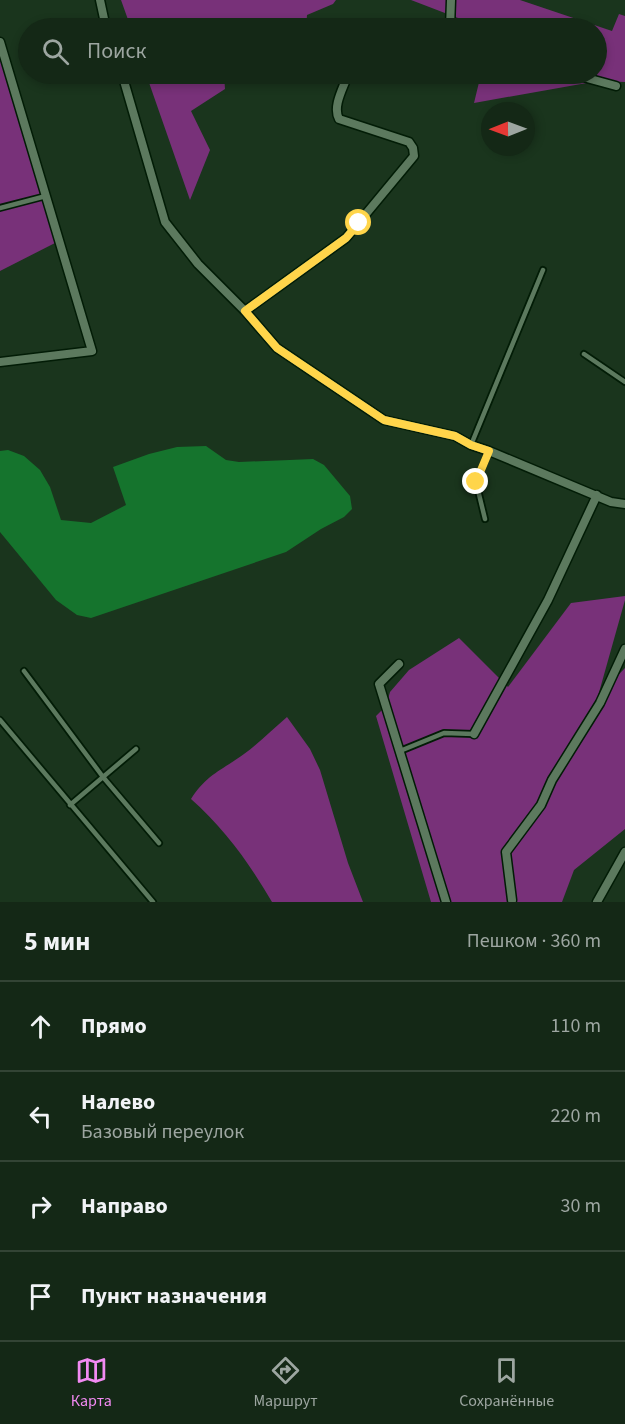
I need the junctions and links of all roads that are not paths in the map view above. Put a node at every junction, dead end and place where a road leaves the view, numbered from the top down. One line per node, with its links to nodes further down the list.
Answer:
1 (100, 0): 3 (street)
2 (451, 0): 4 (street)
3 (104, 18)
4 (450, 18)
5 (0, 42): 10 (street)
6 (125, 84): 13 (street)
7 (345, 84): 13 (street)
8 (607, 84): 9 (street)
9 (616, 86)
10 (46, 196): 11 (lane); 15 (street)
11 (0, 208)
12 (543, 270): 17 (lane)
13 (245, 311): 17 (street)
14 (584, 354): 16 (lane)
15 (0, 362)
16 (625, 382)
17 (471, 445): 18 (street)
18 (489, 451): 19 (street); 21 (lane)
19 (597, 495): 20 (street); 26 (street)
20 (625, 504)
21 (485, 519)
22 (625, 649): 33 (street)
23 (399, 664): 28 (street)
24 (24, 671): 29 (lane)
25 (0, 720): 30 (lane)
26 (474, 734): 28 (lane)
27 (136, 749): 29 (lane)
28 (400, 751): 35 (street)
29 (103, 777): 30 (lane); 31 (lane)
30 (70, 804): 34 (lane)
31 (159, 843)
32 (625, 852): 36 (street)
33 (512, 900)
34 (153, 902)
35 (446, 902)
36 (597, 902)

